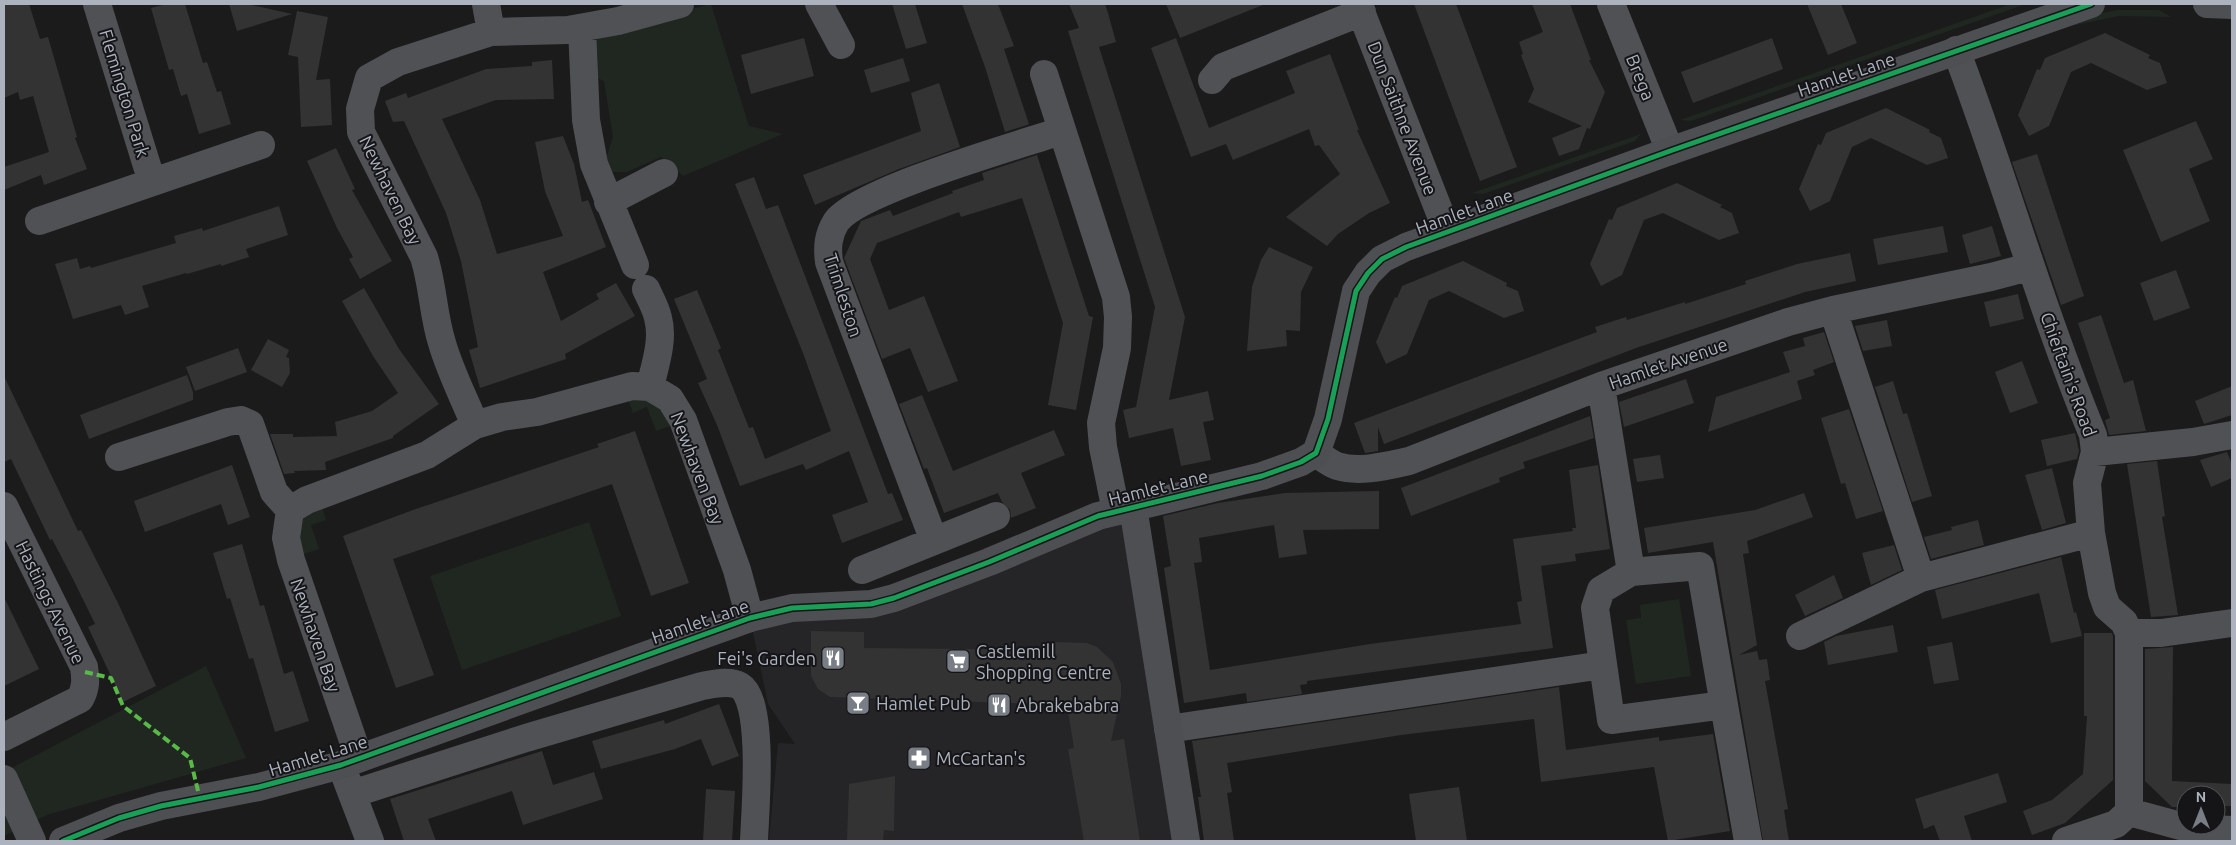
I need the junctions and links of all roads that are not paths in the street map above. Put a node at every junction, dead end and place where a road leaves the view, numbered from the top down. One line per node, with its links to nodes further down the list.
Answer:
1 (97, 4): 20 (street, Flemington Park)
2 (486, 4): 11 (street)
3 (680, 4): 10 (street, Newhaven Bay)
4 (819, 4): 12 (street)
5 (1611, 4): 18 (street, Brega)
6 (2091, 4): 13 (street, Hamlet Lane)
7 (2207, 4): 8 (street)
8 (2232, 5)
9 (1360, 8): 15 (street); 23 (street, Dun Saithne Avenue)
10 (582, 28): 11 (street, Newhaven Bay); 21 (street)
11 (491, 32): 28 (street, Newhaven Bay)
12 (841, 45)
13 (1956, 50): 18 (street, Hamlet Lane); 24 (street, Chieftain's Road)
14 (1044, 74): 16 (street)
15 (1212, 80)
16 (1061, 131): 34 (street); 38 (street, Trimleston)
17 (261, 145): 20 (street)
18 (1670, 151): 23 (street, Hamlet Lane)
19 (664, 172): 21 (street)
20 (152, 182): 22 (street)
21 (608, 202): 27 (street)
22 (39, 220)
23 (1447, 231): 31 (street, Hamlet Lane)
24 (2029, 267): 25 (street, Hamlet Avenue); 30 (street, Chieftain's Road)
25 (1833, 310): 26 (street, Hamlet Avenue); 41 (street)
26 (1601, 386): 31 (street, Hamlet Avenue); 40 (street)
27 (650, 387): 28 (street); 42 (street, Newhaven Bay)
28 (475, 424): 35 (street)
29 (2232, 435): 30 (street)
30 (2095, 452): 37 (street, Chieftain's Road)
31 (1316, 453): 34 (street, Hamlet Lane)
32 (119, 457): 35 (street)
33 (4, 506): 49 (street, Hastings Avenue)
34 (1124, 509): 42 (street, Hamlet Lane); 48 (street, Hamlet Lane)
35 (290, 510): 50 (street, Newhaven Bay)
36 (996, 516): 38 (street)
37 (2091, 533): 41 (street); 44 (street, Chieftain's Road)
38 (934, 541): 39 (street)
39 (862, 570)
40 (1631, 572): 46 (street); 47 (street)
41 (1921, 578): 45 (street)
42 (750, 618): 50 (street, Hamlet Lane)
43 (2232, 623): 44 (street)
44 (2128, 634): 53 (street)
45 (1800, 636)
46 (1603, 665): 47 (street); 48 (street)
47 (1724, 706): 61 (street)
48 (1168, 729): 60 (street, Hamlet Lane)
49 (4, 738)
50 (350, 761): 52 (street, Newhaven Bay); 55 (street, Hamlet Lane)
51 (4, 779): 56 (street)
52 (352, 794): 58 (street, Newhaven Bay); 59 (street)
53 (2128, 812): 54 (street); 62 (street)
54 (2232, 830)
55 (102, 834): 57 (street, Hamlet Lane)
56 (32, 841)
57 (63, 841)
58 (370, 841)
59 (754, 841)
60 (1186, 841)
61 (1748, 841)
62 (2066, 841)

